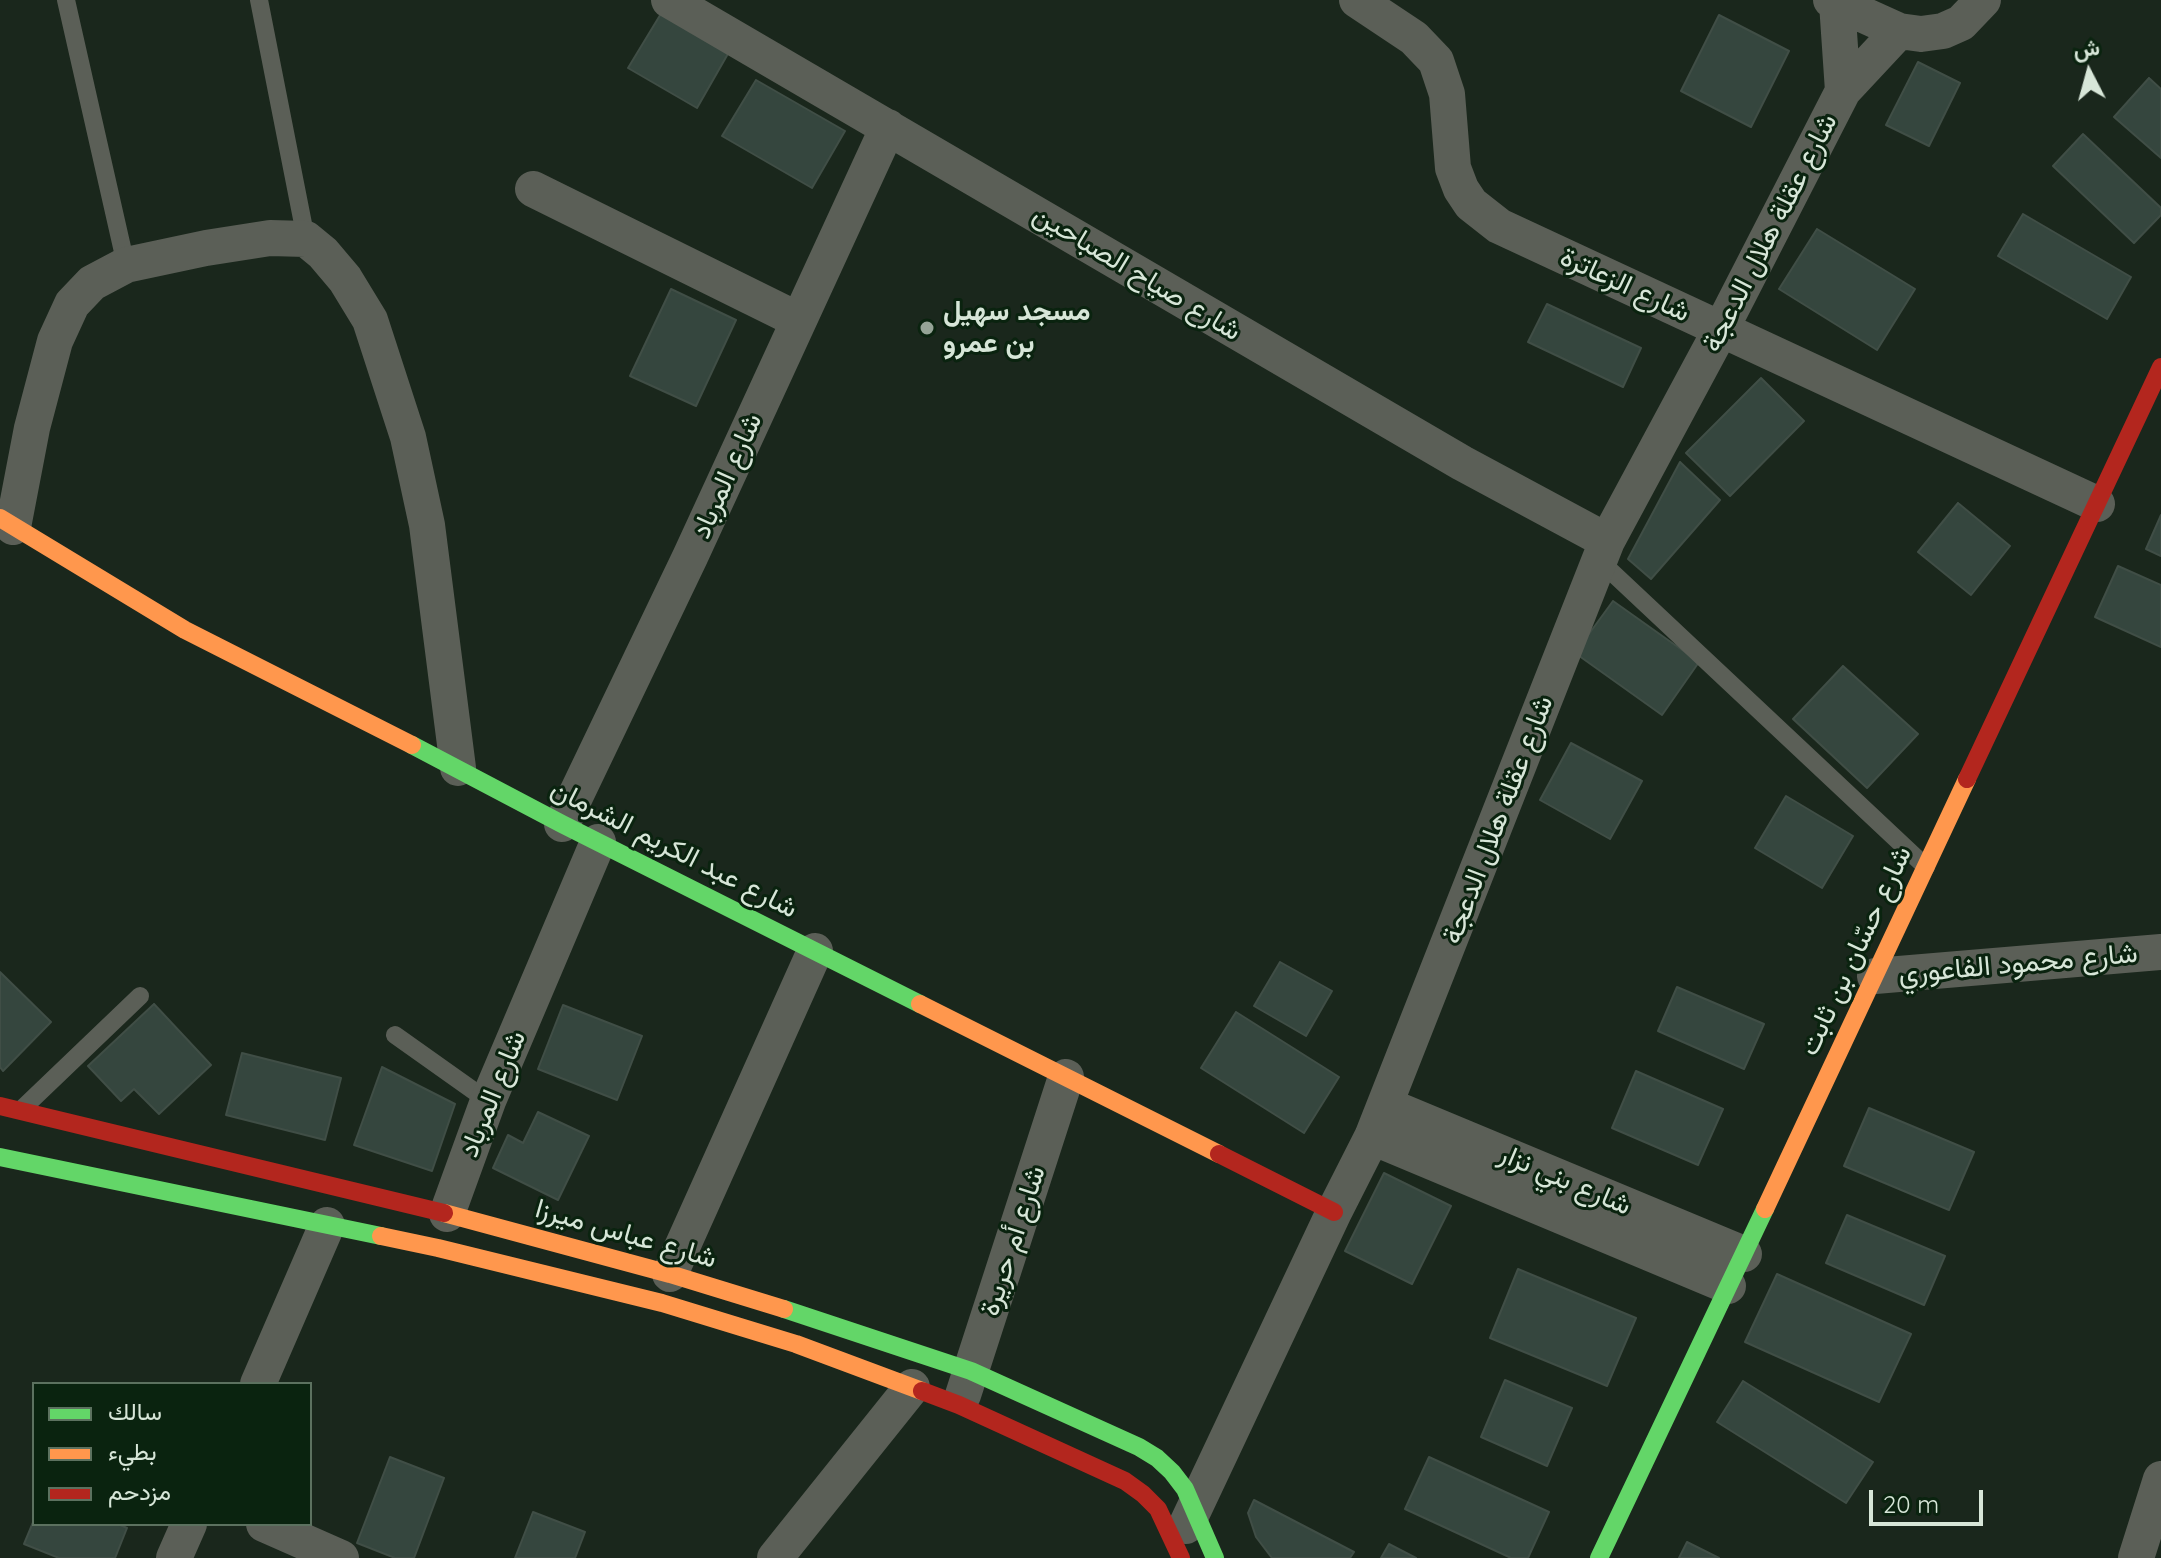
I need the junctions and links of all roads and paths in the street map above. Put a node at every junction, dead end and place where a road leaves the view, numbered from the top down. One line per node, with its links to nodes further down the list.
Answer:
1 (66, 0): 12 (lane)
2 (259, 0): 11 (lane)
3 (669, 0): 9 (street, شارع صياح الصباحين)
4 (1357, 0): 14 (street, شارع الزعاترة)
5 (1983, 0): 7 (street)
6 (1834, 2): 7 (street); 8 (street, شارع عقلة هلال الدعجة)
7 (1899, 31): 8 (street, شارع عقلة هلال الدعجة)
8 (1843, 91): 14 (street, شارع عقلة هلال الدعجة)
9 (888, 127): 13 (street, شارع المرباد); 18 (street, شارع صياح الصباحين)
10 (533, 189): 13 (street)
11 (306, 239): 12 (street); 19 (street)
12 (126, 265): 17 (street)
13 (798, 320): 20 (street, شارع المرباد)
14 (1721, 329): 16 (street, شارع الزعاترة); 18 (street, شارع عقلة هلال الدعجة)
15 (2161, 367): 16 (street, شارع حسّان بن ثابت)
16 (2097, 504): 22 (street, شارع حسّان بن ثابت)
17 (6, 522): 19 (street, شارع عبد الكريم الشرمان)
18 (1604, 551): 22 (lane); 32 (street, شارع عقلة هلال الدعجة)
19 (458, 768): 20 (street, شارع عبد الكريم الشرمان)
20 (562, 824): 21 (street, شارع عبد الكريم الشرمان)
21 (598, 842): 23 (street, شارع عبد الكريم الشرمان); 29 (street, شارع المرباد)
22 (1926, 867): 25 (street, شارع حسّان بن ثابت)
23 (815, 951): 28 (street, شارع عبد الكريم الشرمان); 39 (street)
24 (2161, 952): 25 (street, شارع محمود الفاعوري)
25 (1875, 976): 37 (street, شارع حسّان بن ثابت)
26 (140, 996): 31 (lane)
27 (395, 1035): 29 (lane)
28 (1066, 1077): 34 (street, شارع عبد الكريم الشرمان); 40 (street, شارع أم حريرة)
29 (488, 1101): 35 (street, شارع المرباد)
30 (0, 1106): 31 (street, شارع عباس ميرزا)
31 (20, 1111): 35 (street, شارع عباس ميرزا)
32 (1379, 1121): 34 (street, شارع عقلة هلال الدعجة); 37 (street, شارع بني نزار); 38 (street, شارع بني نزار)
33 (0, 1157): 36 (street, شارع عباس ميرزا)
34 (1334, 1212): 45 (street, شارع عقلة هلال الدعجة)
35 (447, 1214): 39 (street, شارع عباس ميرزا)
36 (327, 1225): 39 (street, شارع عباس ميرزا); 41 (street)
37 (1744, 1254): 38 (street, شارع حسّان بن ثابت)
38 (1728, 1286): 53 (street, شارع حسّان بن ثابت)
39 (666, 1289): 40 (street, شارع عباس ميرزا); 42 (street, شارع عباس ميرزا)
40 (971, 1371): 43 (street, شارع أم حريرة); 45 (street, شارع عباس ميرزا)
41 (259, 1382)
42 (912, 1387): 43 (street, شارع عباس ميرزا); 51 (street)
43 (959, 1405): 48 (street, شارع عباس ميرزا)
44 (2161, 1479): 54 (street)
45 (1194, 1507): 48 (street, شارع عقلة هلال الدعجة); 52 (street, شارع عباس ميرزا)
46 (188, 1526): 49 (street)
47 (269, 1526): 50 (street)
48 (1176, 1554)
49 (174, 1558)
50 (341, 1558)
51 (775, 1558)
52 (1215, 1558)
53 (1599, 1558)
54 (2136, 1558)

